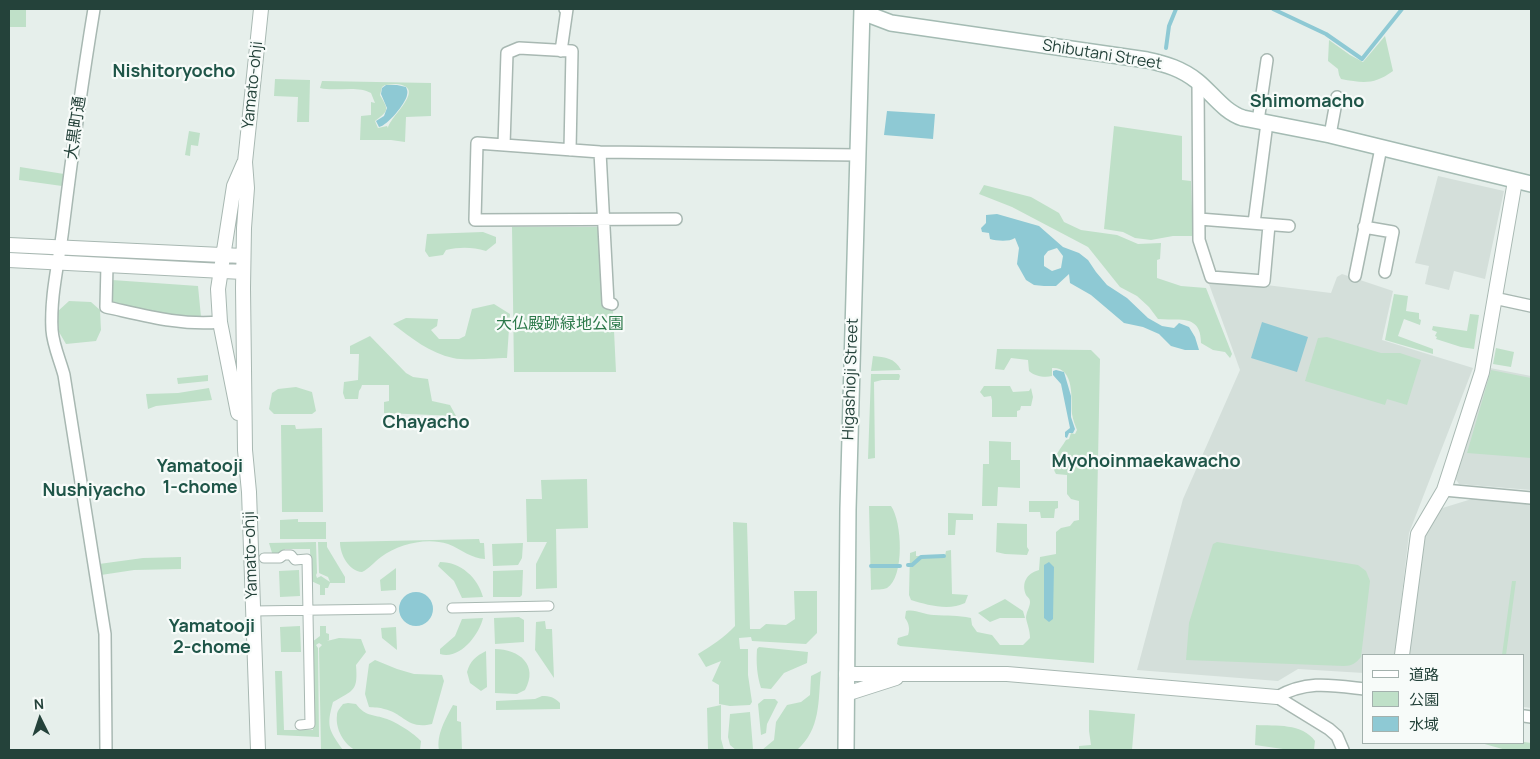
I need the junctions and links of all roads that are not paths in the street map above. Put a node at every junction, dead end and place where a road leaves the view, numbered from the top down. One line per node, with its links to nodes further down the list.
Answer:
1 (94, 9): 27 (street, 大黒町通)
2 (261, 9): 16 (street, Yamato-ohji)
3 (565, 9): 5 (street)
4 (859, 10): 7 (main road, Shibutani Street); 15 (main road, Higashioji Street)
5 (561, 50): 11 (street); 13 (street)
6 (1267, 60): 9 (street)
7 (1198, 82): 9 (main road, Shibutani Street); 21 (street)
8 (1337, 97): 10 (street)
9 (1263, 122): 10 (main road, Shibutani Street); 22 (street)
10 (1330, 135): 12 (main road, Shibutani Street)
11 (504, 145): 13 (street); 19 (street)
12 (1380, 148): 17 (main road, Shibutani Street); 25 (street)
13 (570, 150): 14 (street)
14 (600, 152): 15 (street); 19 (street)
15 (858, 155): 51 (main road, Higashioji Street)
16 (245, 162): 28 (street); 29 (street)
17 (1515, 181): 18 (main road, Shibutani Street); 37 (street)
18 (1531, 184)
19 (603, 219): 20 (street); 38 (street)
20 (676, 219)
21 (1199, 219): 22 (street); 23 (street)
22 (1254, 224): 23 (street)
23 (1269, 225): 24 (street)
24 (1289, 226)
25 (1364, 227): 35 (street); 36 (street)
26 (9, 245): 27 (street)
27 (60, 247): 28 (street); 31 (street, 大黒町通)
28 (224, 256): 29 (street); 33 (street)
29 (243, 256): 34 (street)
30 (9, 260): 31 (street)
31 (57, 263): 32 (street); 57 (street, 大黒町通)
32 (107, 265): 33 (street); 40 (street)
33 (221, 271): 34 (street); 40 (street)
34 (243, 272): 41 (street)
35 (1386, 272)
36 (1355, 276)
37 (1494, 298): 39 (street); 42 (street)
38 (612, 304)
39 (1531, 306)
40 (220, 322): 41 (street)
41 (245, 450): 49 (street, Yamato-ohji)
42 (1444, 490): 43 (street); 50 (street)
43 (1531, 498)
44 (264, 558): 48 (street)
45 (550, 606): 46 (street)
46 (452, 608)
47 (392, 609): 48 (street)
48 (308, 610): 49 (street); 56 (street)
49 (253, 611): 58 (street, Yamato-ohji)
50 (1402, 654)
51 (846, 674): 52 (street); 54 (main road, Higashioji Street)
52 (910, 674): 54 (street); 55 (street)
53 (1362, 688): 55 (street)
54 (846, 694): 59 (main road, Higashioji Street)
55 (1277, 697): 60 (street)
56 (300, 724)
57 (106, 750)
58 (258, 750)
59 (846, 750)
60 (1343, 750)

